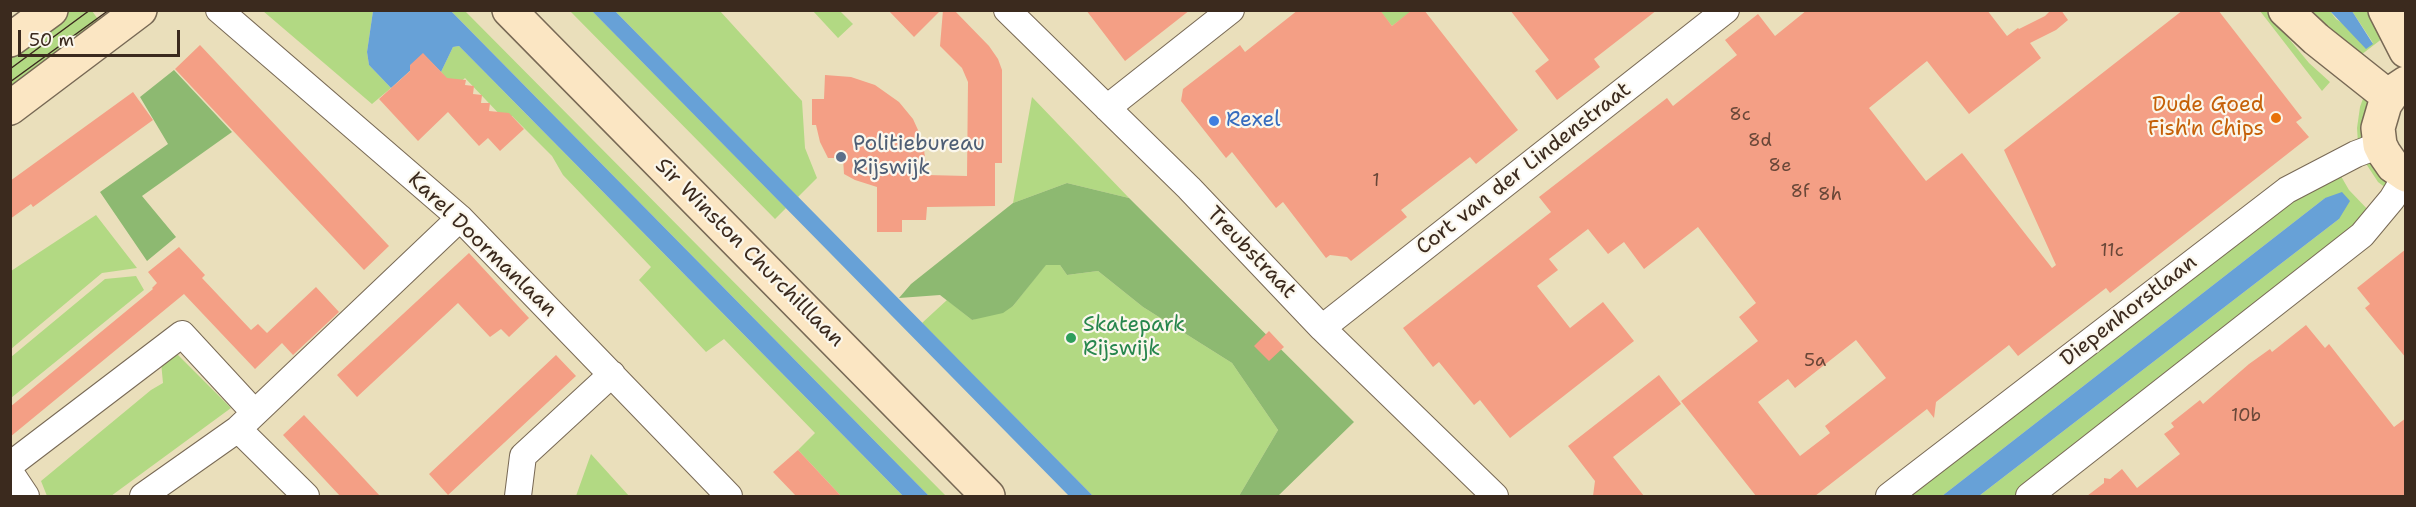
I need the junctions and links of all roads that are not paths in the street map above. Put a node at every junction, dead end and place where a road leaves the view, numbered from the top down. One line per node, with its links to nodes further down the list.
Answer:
1 (51, 10): 10 (street)
2 (140, 10): 13 (street)
3 (219, 10): 17 (street, Karel Doormanlaan)
4 (509, 10): 28 (street, Sir Winston Churchilllaan)
5 (1007, 10): 14 (street, Treubstraat)
6 (1231, 10): 14 (street)
7 (1726, 10): 18 (street, Cort van der Lindenstraat)
8 (2285, 10): 12 (street)
9 (2385, 10): 11 (street)
10 (10, 40)
11 (2406, 51)
12 (2397, 90): 15 (street)
13 (10, 108)
14 (1107, 108): 18 (street, Treubstraat)
15 (2380, 145): 16 (street); 30 (street, Diepenhorstlaan)
16 (2406, 176): 31 (street)
17 (460, 218): 19 (street, Karel Doormanlaan); 20 (street)
18 (1322, 328): 29 (street, Treubstraat)
19 (612, 374): 26 (street); 27 (street, Karel Doormanlaan)
20 (246, 420): 21 (street); 24 (street); 25 (street)
21 (10, 465)
22 (10, 472): 23 (street)
23 (26, 496)
24 (143, 496)
25 (306, 496)
26 (518, 496)
27 (729, 496)
28 (988, 496)
29 (1495, 496)
30 (1889, 496)
31 (2029, 496)

